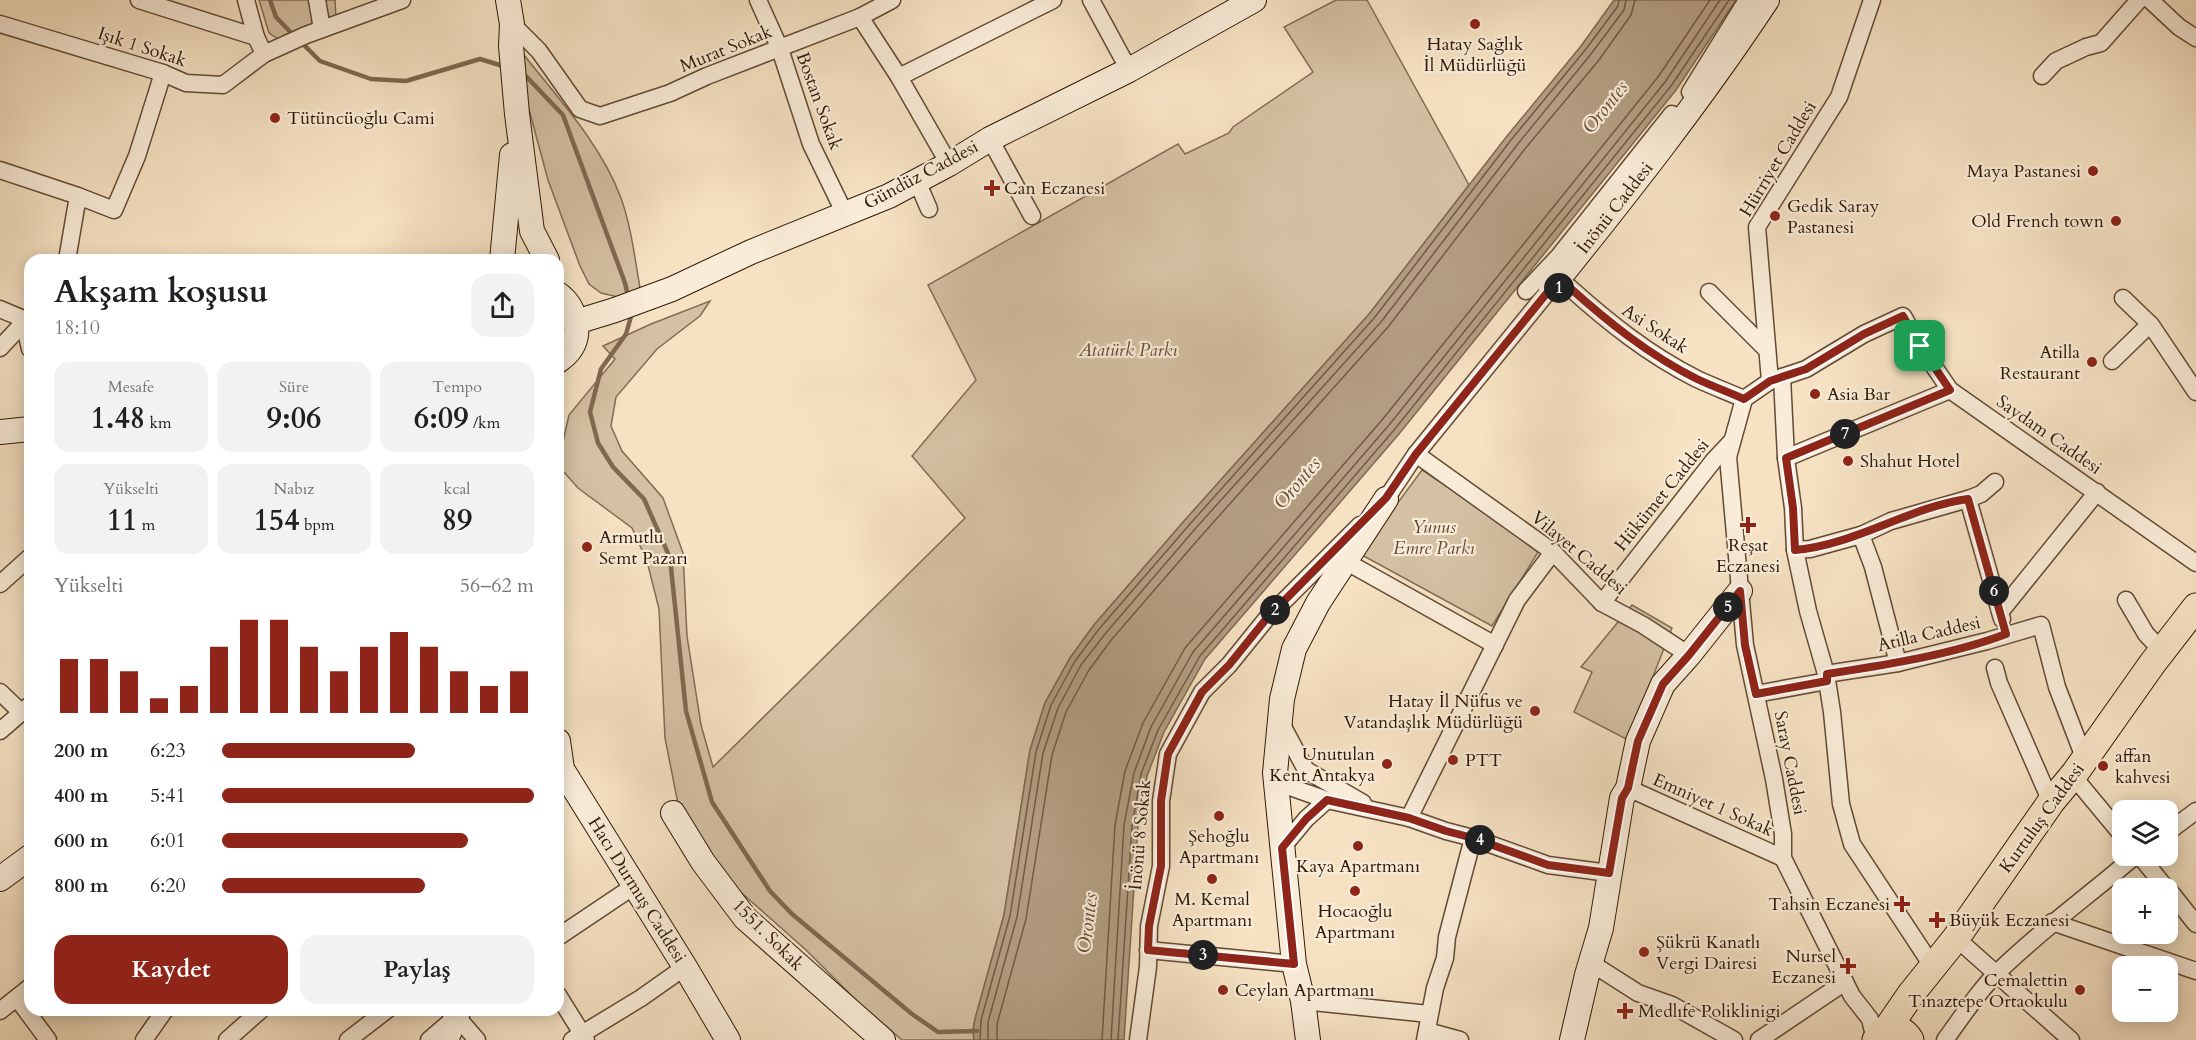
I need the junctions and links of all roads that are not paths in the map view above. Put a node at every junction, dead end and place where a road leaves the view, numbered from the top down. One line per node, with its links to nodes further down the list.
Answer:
1 (139, 0): 20 (street)
2 (246, 0): 20 (street)
3 (317, 0): 18 (street)
4 (402, 0): 18 (street, Işık 1 Sokak)
5 (508, 0): 19 (street)
6 (758, 0): 22 (street, Bostan Sokak)
7 (892, 0): 16 (street, Murat Sokak)
8 (1053, 0): 27 (street)
9 (1091, 0): 24 (street)
10 (1254, 0): 24 (street, Gündüz Caddesi)
11 (1747, 0): 41 (street)
12 (1767, 0): 40 (street, İnönü Caddesi)
13 (1872, 0): 50 (street, Hürriyet Caddesi)
14 (2139, 0): 26 (street)
15 (2150, 0): 21 (street)
16 (861, 17): 22 (street, Murat Sokak); 27 (street)
17 (0, 24): 25 (street, Işık 1 Sokak)
18 (322, 29): 23 (street, Işık 1 Sokak)
19 (512, 35): 22 (street, Murat Sokak); 28 (street)
20 (256, 37): 23 (street)
21 (2196, 38)
22 (780, 49): 35 (street, Bostan Sokak)
23 (264, 54): 25 (street, Işık 1 Sokak)
24 (1129, 70): 29 (street, Gündüz Caddesi)
25 (163, 73): 33 (street)
26 (2042, 76)
27 (899, 77): 30 (street)
28 (517, 114): 38 (street); 39 (street)
29 (990, 139): 30 (street, Gündüz Caddesi); 36 (street)
30 (950, 164): 32 (street, Gündüz Caddesi)
31 (0, 170): 33 (street)
32 (916, 181): 34 (street); 35 (street, Gündüz Caddesi)
33 (78, 196): 37 (street)
34 (929, 209)
35 (845, 214): 44 (street, Gündüz Caddesi)
36 (1032, 216)
37 (68, 254)
38 (503, 254)
39 (544, 254)
40 (1551, 288): 56 (street, Asi Sokak); 58 (street, İnönü Caddesi)
41 (1526, 291)
42 (1709, 292): 50 (street)
43 (2123, 298): 48 (street)
44 (568, 306): 51 (street)
45 (0, 309): 46 (street)
46 (24, 317)
47 (24, 322): 49 (street)
48 (2150, 325): 52 (street); 55 (street)
49 (0, 348)
50 (1767, 350): 53 (street, Hürriyet Caddesi)
51 (564, 356)
52 (2112, 361)
53 (1776, 379): 54 (street, Saydam Caddesi); 56 (street); 59 (street, Hürriyet Caddesi)
54 (1950, 390): 59 (street); 61 (street, Saydam Caddesi)
55 (2196, 392)
56 (1744, 399): 57 (street, Saray Caddesi)
57 (1731, 441): 71 (street, Saray Caddesi); 73 (street, Hükümet Caddesi)
58 (1416, 454): 62 (street, İnönü Caddesi); 66 (street, Vilayet Caddesi)
59 (1786, 458): 65 (street, Hürriyet Caddesi)
60 (1995, 482): 63 (street)
61 (2097, 492): 69 (street, Saydam Caddesi); 75 (street)
62 (1386, 498): 67 (street, İnönü Caddesi); 117 (street, İnönü 8 Sokak)
63 (1968, 499): 64 (street); 76 (street)
64 (1861, 535): 65 (street); 80 (street)
65 (1795, 550): 82 (street, Hürriyet Caddesi)
66 (1553, 552): 73 (street, Vilayet Caddesi); 77 (street)
67 (1345, 561): 77 (street); 87 (street, İnönü Caddesi)
68 (24, 562): 70 (street)
69 (2196, 562)
70 (0, 584)
71 (1740, 591): 79 (street); 84 (street, Saray Caddesi)
72 (2126, 600): 78 (street)
73 (1602, 603): 79 (street, Vilayet Caddesi)
74 (2196, 607): 78 (main road, Kurtuluş Caddesi)
75 (2001, 611)
76 (2006, 634): 80 (street, Atilla Caddesi); 89 (street, Atilla Caddesi)
77 (1495, 645): 99 (street)
78 (2162, 651): 89 (main road, Kurtuluş Caddesi)
79 (1689, 655): 93 (street)
80 (1898, 663): 82 (street, Atilla Caddesi)
81 (1995, 668): 95 (street)
82 (1827, 678): 84 (street, Atilla Caddesi); 121 (street, Hürriyet Caddesi)
83 (0, 692): 85 (street)
84 (1756, 694): 104 (street, Saray Caddesi)
85 (24, 708)
86 (24, 711): 88 (street)
87 (1281, 723): 90 (street); 91 (street, İnönü Caddesi)
88 (0, 731)
89 (2079, 768): 95 (main road, Kurtuluş Caddesi); 100 (street)
90 (1306, 770): 91 (street); 96 (street)
91 (1275, 773): 94 (street); 103 (street, İnönü Caddesi)
92 (564, 780): 111 (street, Hacı Durmuş Caddesi)
93 (1628, 788): 104 (street, Emniyet 1 Sokak); 108 (street)
94 (1327, 800): 96 (street); 103 (street)
95 (2051, 802): 116 (main road, Kurtuluş Caddesi)
96 (1374, 809): 99 (street)
97 (2196, 811): 101 (street)
98 (673, 813): 150 (street, 1551. Sokak)
99 (1409, 818): 102 (street)
100 (2112, 819)
101 (2178, 824)
102 (1473, 838): 108 (street); 138 (street)
103 (1282, 848): 119 (street, İnönü Caddesi)
104 (1784, 858): 124 (street, Saray Caddesi)
105 (24, 861): 109 (street)
106 (2125, 866): 113 (street)
107 (2147, 866): 110 (street)
108 (1609, 873): 118 (street)
109 (2, 875)
110 (2158, 878)
111 (634, 886): 115 (street); 120 (street, Hacı Durmuş Caddesi)
112 (2178, 902): 114 (street)
113 (2052, 922): 122 (street); 123 (street)
114 (2196, 924)
115 (564, 933)
116 (1956, 938): 121 (main road, Kurtuluş Caddesi); 123 (street)
117 (1148, 950): 119 (street); 151 (street, İnönü 8 Sokak)
118 (1591, 963): 142 (street); 154 (street)
119 (1294, 964): 127 (street, İnönü Caddesi)
120 (685, 967): 140 (street); 141 (street, Hacı Durmuş Caddesi)
121 (1933, 967): 139 (main road, Kurtuluş Caddesi)
122 (2196, 972)
123 (1997, 973): 156 (street); 157 (street)
124 (1845, 982): 139 (street, Saray Caddesi); 155 (street)
125 (24, 992): 126 (street)
126 (17, 998): 128 (street); 130 (street)
127 (1303, 1001): 138 (street); 152 (street, İnönü Caddesi)
128 (24, 1007)
129 (564, 1007): 140 (street)
130 (0, 1011)
131 (30, 1016): 143 (street)
132 (161, 1016): 144 (street)
133 (254, 1016): 145 (street)
134 (379, 1016): 146 (street)
135 (451, 1016): 147 (street)
136 (454, 1016): 148 (street)
137 (458, 1016): 149 (street)
138 (1427, 1028): 153 (street)
139 (1887, 1037)
140 (580, 1038)
141 (724, 1038)
142 (1725, 1038)
143 (48, 1040)
144 (144, 1040)
145 (227, 1040)
146 (348, 1040)
147 (429, 1040)
148 (446, 1040)
149 (477, 1040)
150 (883, 1040)
151 (1138, 1040)
152 (1308, 1040)
153 (1460, 1040)
154 (1572, 1040)
155 (1759, 1040)
156 (1945, 1040)
157 (2071, 1040)

